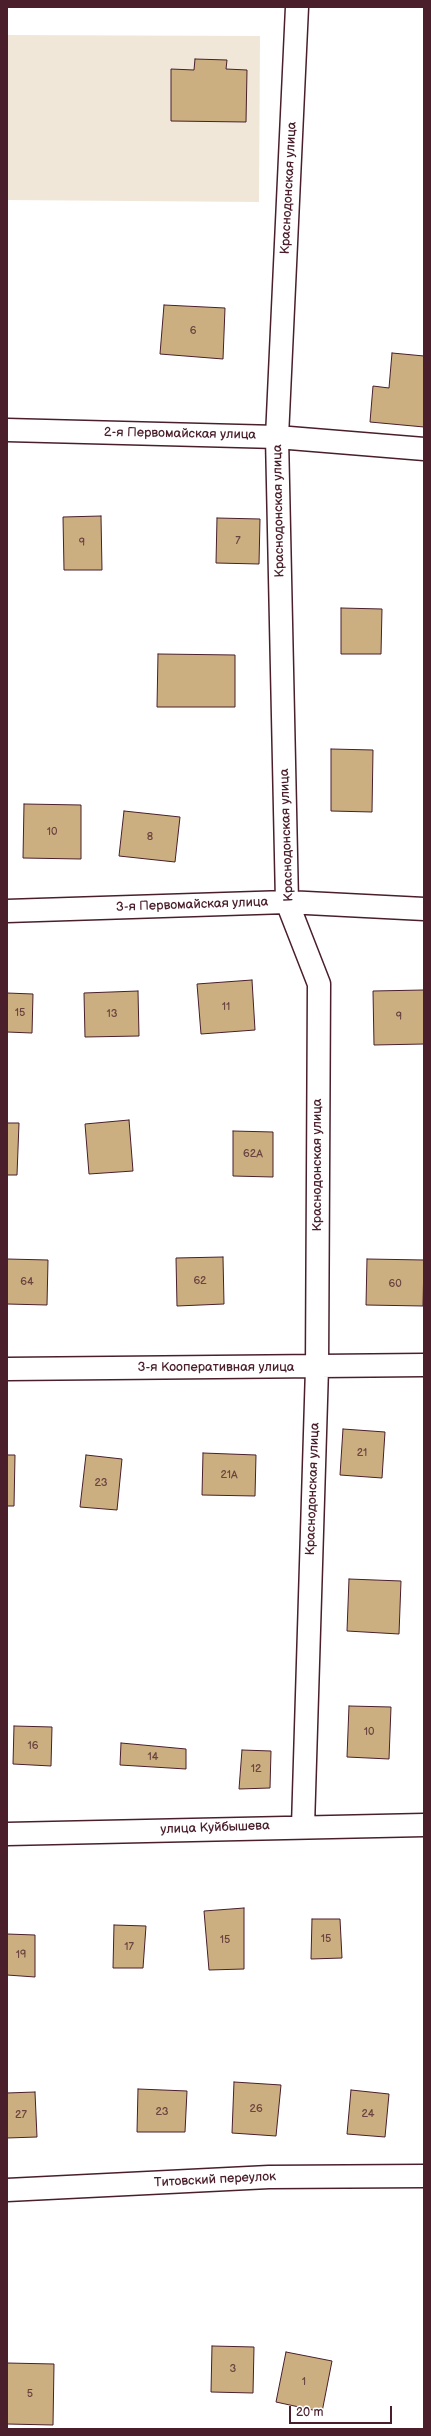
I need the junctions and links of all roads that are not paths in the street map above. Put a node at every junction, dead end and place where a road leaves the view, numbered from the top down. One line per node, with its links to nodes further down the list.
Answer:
1 (297, 7): 3 (street, Краснодонская улица)
2 (7, 430): 3 (street, 2-я Первомайская улица)
3 (277, 437): 4 (street, 2-я Первомайская улица); 5 (street, Краснодонская улица)
4 (424, 449)
5 (287, 902): 6 (street, 3-я Первомайская улица); 7 (street, 3-я Первомайская улица); 9 (street, Краснодонская улица)
6 (424, 909)
7 (7, 912)
8 (424, 1365): 9 (street, 3-я Кооперативная улица)
9 (317, 1368): 10 (street, 3-я Кооперативная улица); 12 (street, Краснодонская улица)
10 (7, 1369)
11 (424, 1824): 12 (street, улица Куйбышева)
12 (303, 1826): 13 (street, улица Куйбышева)
13 (7, 1834)
14 (424, 2176): 15 (street, Титовский переулок)
15 (7, 2190)

